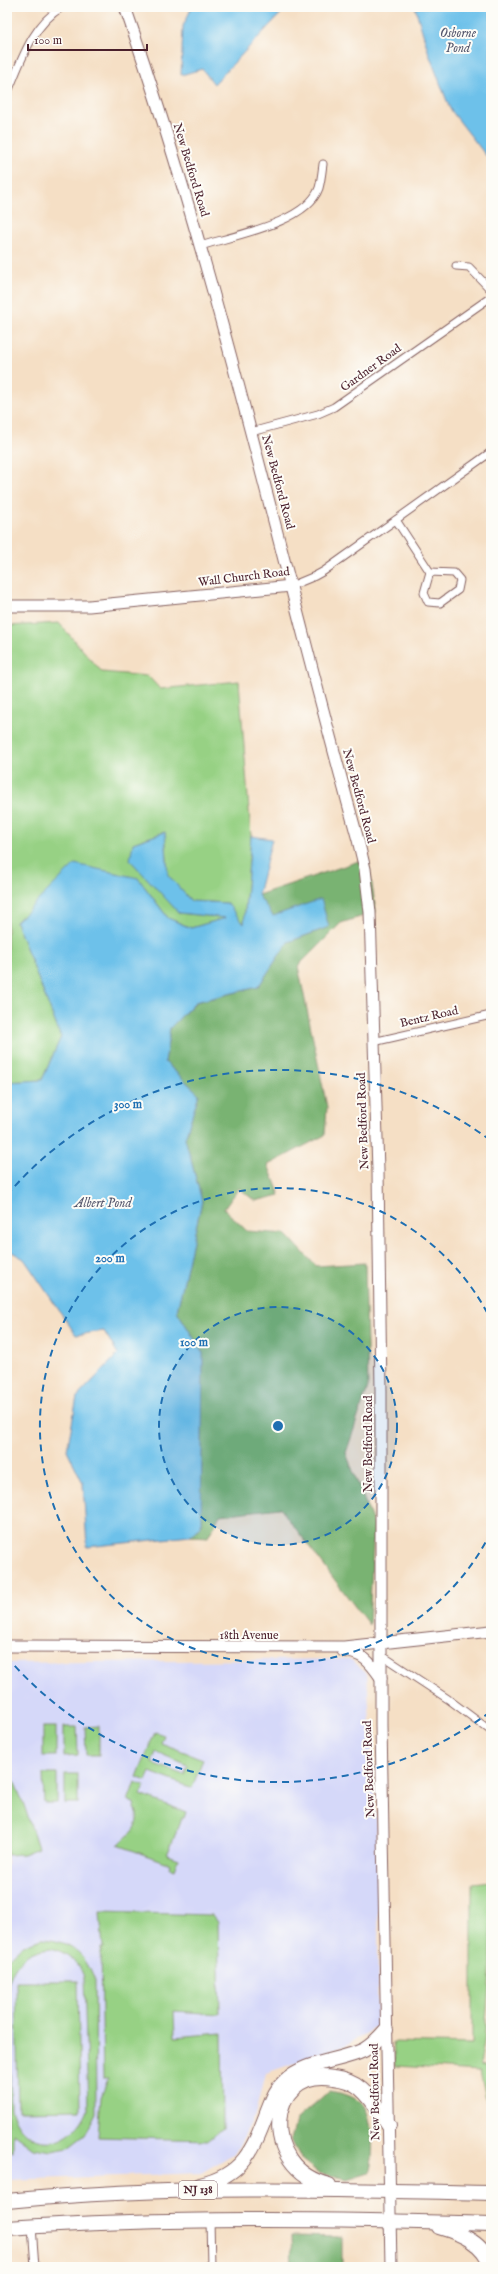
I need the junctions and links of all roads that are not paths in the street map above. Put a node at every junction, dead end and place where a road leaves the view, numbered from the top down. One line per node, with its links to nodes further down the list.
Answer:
1 (62, 7): 3 (street)
2 (125, 7): 5 (street, New Bedford Road)
3 (7, 94)
4 (323, 164): 5 (street)
5 (200, 246): 9 (street, New Bedford Road)
6 (456, 266): 7 (street)
7 (491, 290)
8 (491, 297): 9 (street, Gardner Road)
9 (251, 432): 13 (street, New Bedford Road)
10 (491, 452): 11 (street, Wall Church Road)
11 (396, 520): 12 (street); 13 (street, Wall Church Road)
12 (430, 572): 12 (street)
13 (291, 586): 14 (street, Wall Church Road); 16 (street, New Bedford Road)
14 (7, 606)
15 (491, 1015): 16 (street, Bentz Road)
16 (373, 1042): 18 (street, New Bedford Road)
17 (491, 1631): 18 (street, 18th Avenue)
18 (382, 1643): 20 (street, 18th Avenue); 21 (street, New Bedford Road)
19 (7, 1646): 20 (street, 18th Avenue)
20 (309, 1648): 22 (street)
21 (381, 1655): 22 (street, New Bedford Road); 23 (street)
22 (381, 1678): 24 (street, New Bedford Road)
23 (491, 1731)
24 (386, 2030): 25 (street, New Bedford Road); 27 (highway)
25 (389, 2125): 26 (highway); 28 (street, New Bedford Road)
26 (353, 2190): 27 (highway, NJ 138); 28 (highway, NJ 138)
27 (163, 2191): 30 (highway, NJ 138)
28 (390, 2191): 29 (highway, NJ 138); 32 (street, New Bedford Road)
29 (491, 2193)
30 (7, 2201)
31 (210, 2220): 32 (highway); 35 (highway); 38 (street)
32 (390, 2221): 33 (highway); 39 (street, New Bedford Road)
33 (419, 2222): 34 (highway); 40 (highway)
34 (491, 2224)
35 (32, 2226): 36 (highway); 37 (street)
36 (7, 2228)
37 (35, 2267)
38 (211, 2267)
39 (392, 2267)
40 (491, 2267)

